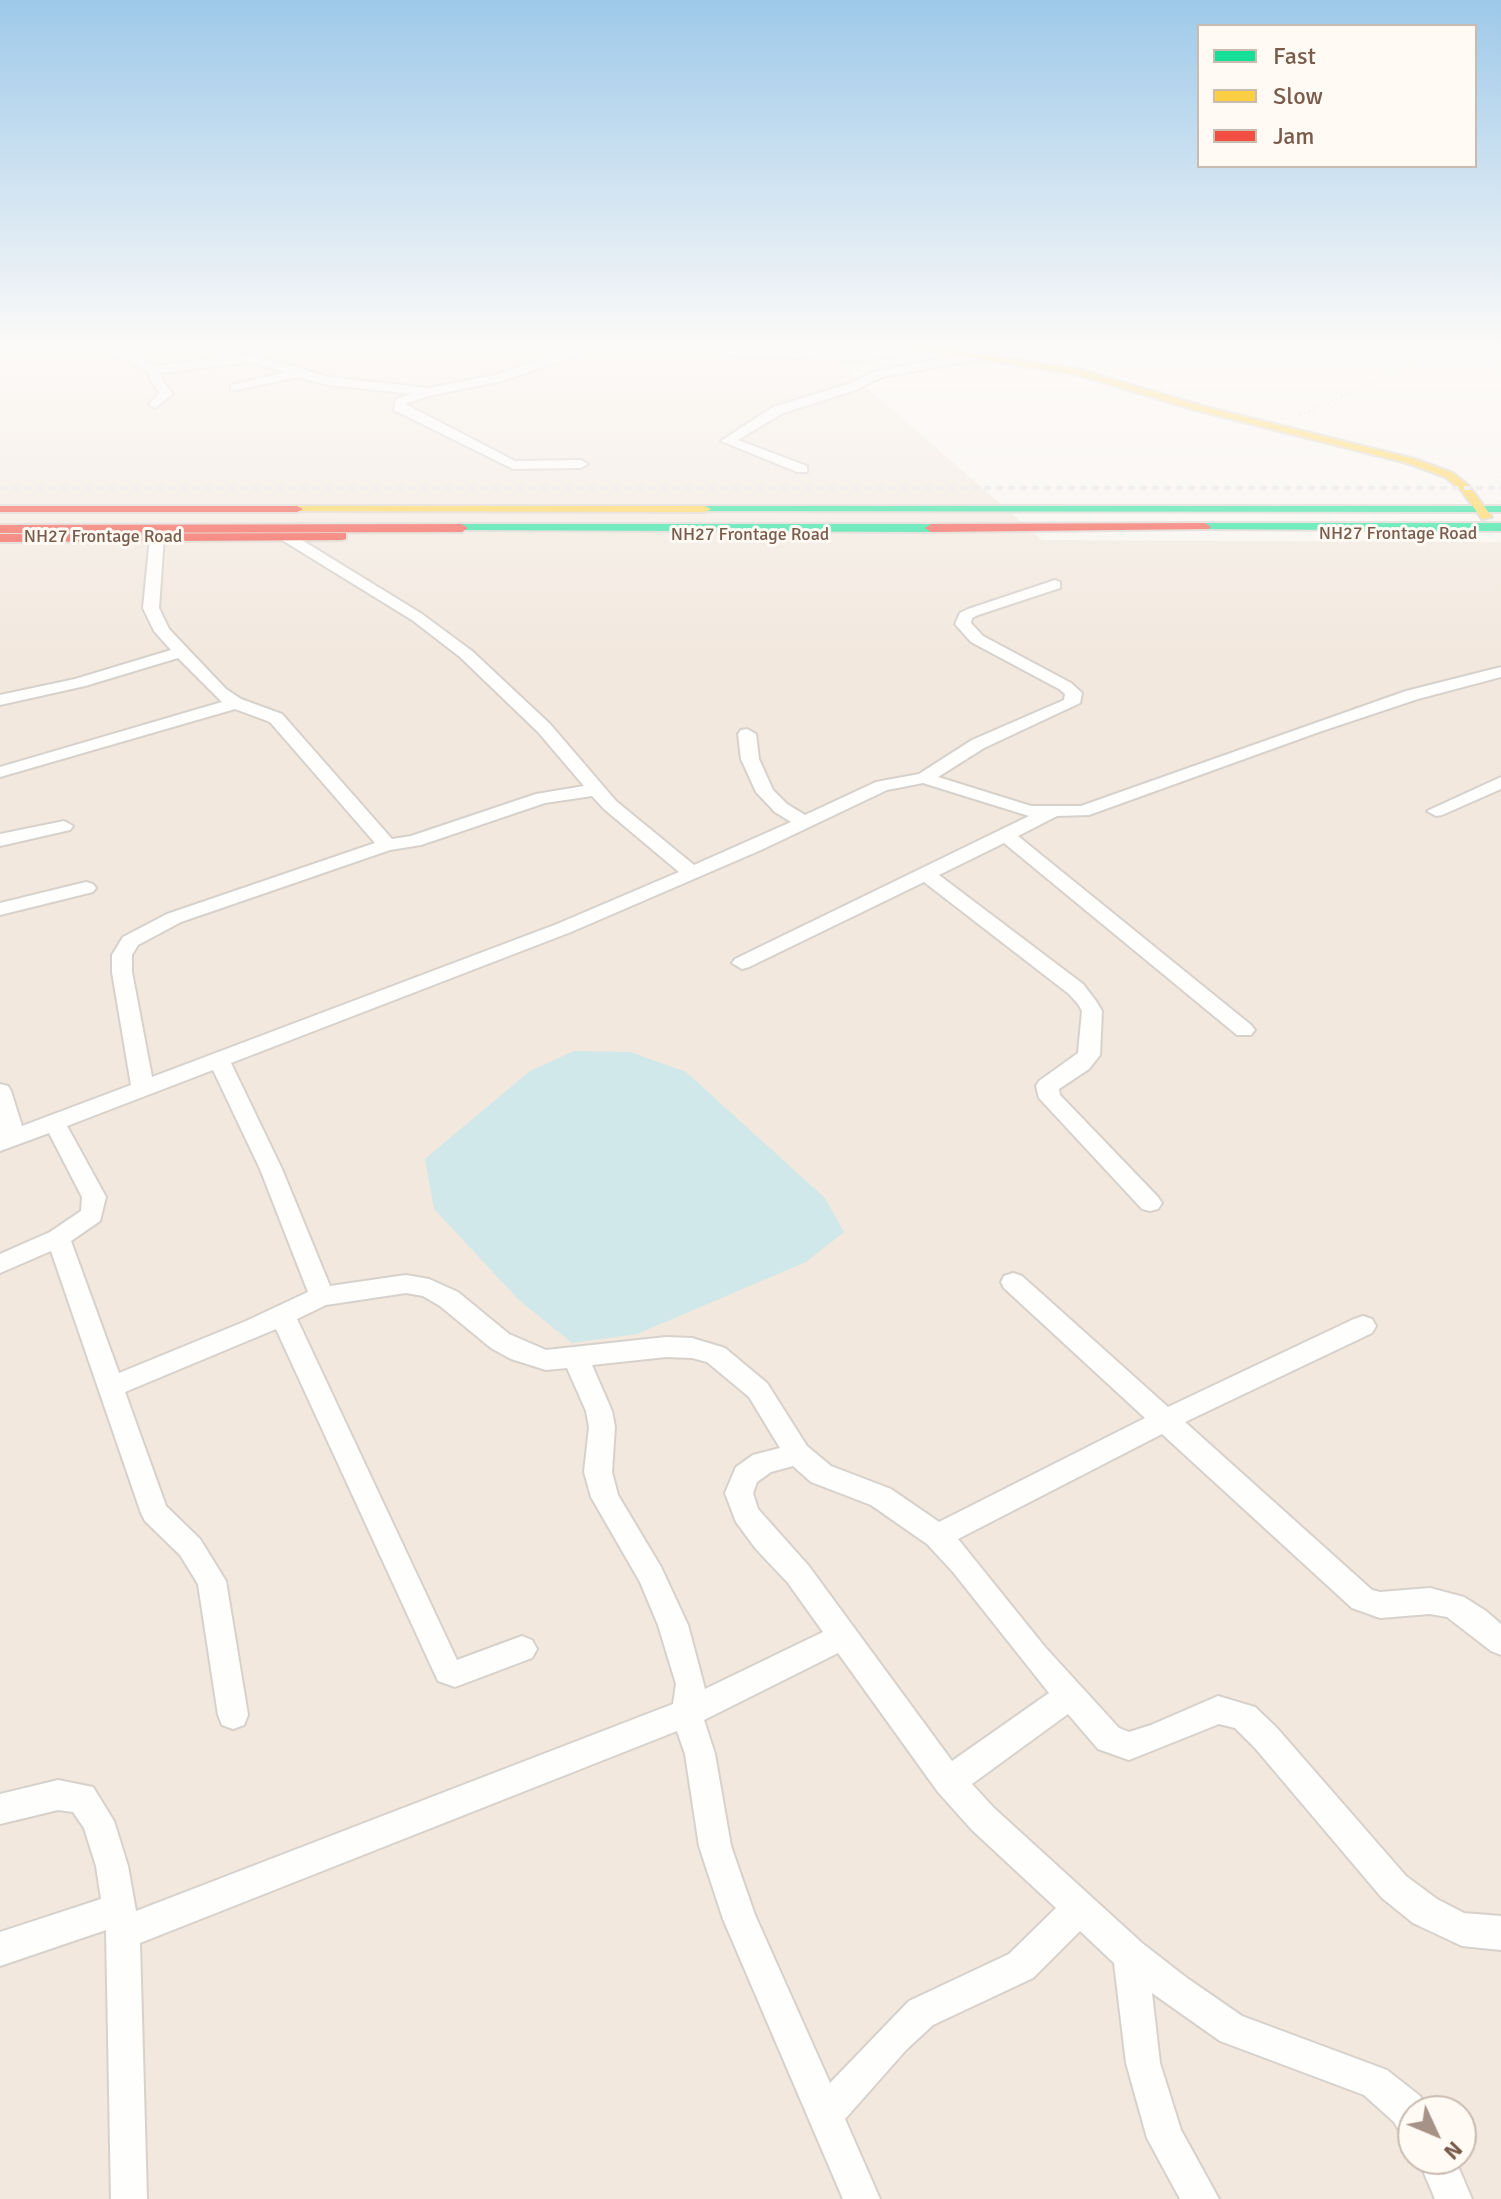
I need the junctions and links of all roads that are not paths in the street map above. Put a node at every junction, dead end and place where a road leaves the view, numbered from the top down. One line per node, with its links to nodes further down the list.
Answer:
1 (479, 448): 4 (street)
2 (745, 448): 5 (street)
3 (1356, 448): 7 (main road)
4 (581, 464)
5 (802, 469)
6 (0, 509): 7 (main road, NH27 Frontage Road)
7 (1494, 515): 8 (main road); 9 (main road)
8 (0, 517)
9 (0, 529)
10 (1501, 534): 12 (main road, NH27 Frontage Road)
11 (157, 537): 12 (main road, NH27 Frontage Road); 13 (main road, NH27 Frontage Road); 15 (street)
12 (287, 537): 23 (street)
13 (0, 538)
14 (1055, 585): 21 (street)
15 (180, 652): 17 (street); 18 (street)
16 (1501, 672): 25 (street)
17 (0, 700)
18 (235, 703): 20 (street); 30 (street)
19 (747, 734): 26 (street)
20 (0, 772)
21 (924, 778): 25 (street); 26 (street)
22 (1501, 782): 24 (street)
23 (594, 790): 30 (street); 31 (street)
24 (1436, 811)
25 (1050, 813): 28 (street)
26 (804, 822): 31 (street)
27 (64, 826): 29 (street)
28 (1006, 835): 32 (street); 36 (street)
29 (0, 840)
30 (387, 845): 38 (street)
31 (692, 873): 37 (street)
32 (926, 874): 35 (street); 42 (street)
33 (86, 888): 34 (street)
34 (0, 909)
35 (742, 963)
36 (1244, 1030)
37 (219, 1060): 38 (street); 46 (street)
38 (143, 1089): 40 (street)
39 (0, 1091): 41 (street)
40 (54, 1122): 41 (street); 43 (street)
41 (7, 1140)
42 (1150, 1203)
43 (58, 1238): 44 (street); 50 (street)
44 (0, 1264)
45 (1013, 1282): 51 (street)
46 (322, 1296): 47 (street); 49 (street)
47 (283, 1316): 50 (street); 56 (street)
48 (1363, 1326): 51 (street)
49 (576, 1358): 52 (street); 58 (street)
50 (112, 1387): 59 (street)
51 (1165, 1420): 53 (street); 55 (street)
52 (798, 1454): 53 (street); 54 (street)
53 (937, 1536): 57 (street)
54 (843, 1637): 58 (street); 60 (street)
55 (1501, 1642)
56 (522, 1649)
57 (1069, 1696): 60 (street); 64 (street)
58 (687, 1713): 63 (street); 68 (street)
59 (233, 1715)
60 (949, 1782): 62 (street)
61 (0, 1809): 63 (street)
62 (1078, 1908): 66 (street); 68 (street)
63 (121, 1921): 65 (street); 70 (street)
64 (1501, 1933)
65 (0, 1949)
66 (1130, 1955): 67 (street); 72 (street)
67 (1397, 2101)
68 (825, 2115): 71 (street)
69 (1443, 2175): 73 (street)
70 (129, 2199)
71 (862, 2199)
72 (1201, 2199)
73 (1454, 2199)

